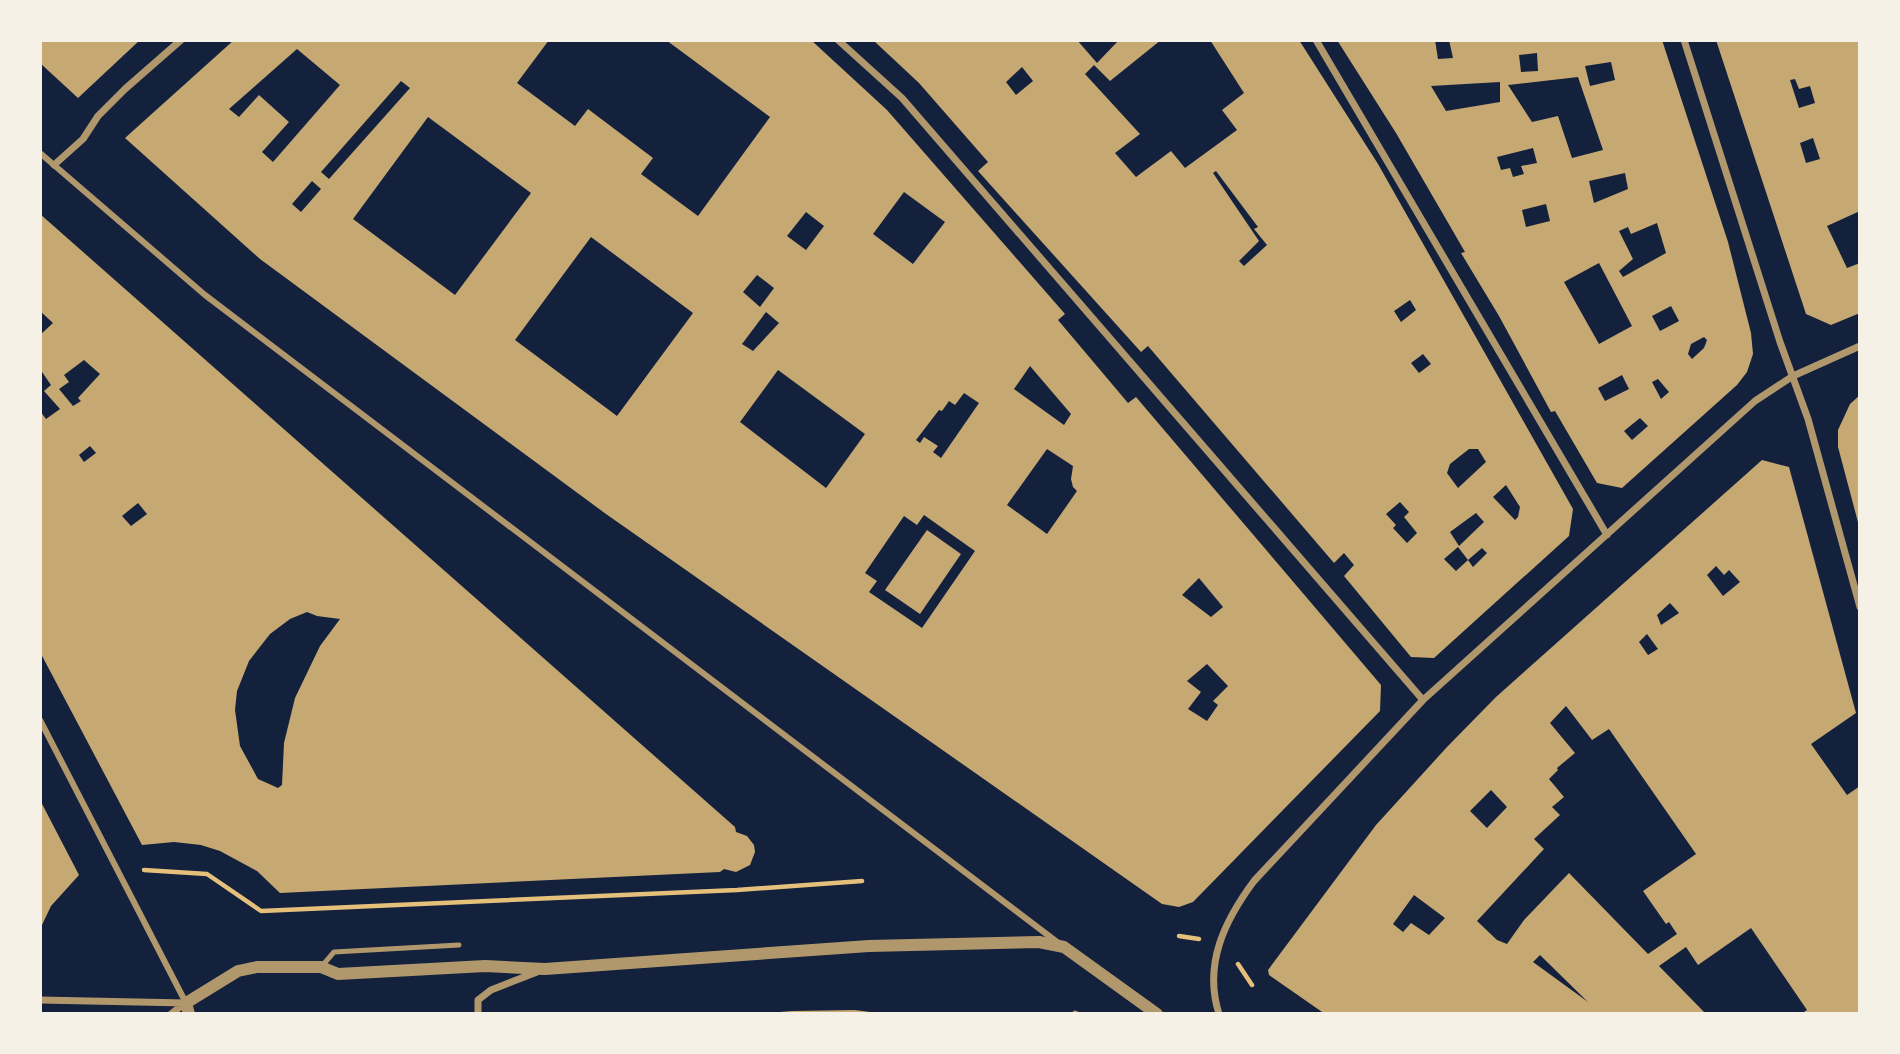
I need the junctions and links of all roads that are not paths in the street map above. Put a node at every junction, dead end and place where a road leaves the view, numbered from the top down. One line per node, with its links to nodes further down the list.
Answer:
1 (181, 40): 6 (street)
2 (838, 40): 11 (street)
3 (1316, 40): 9 (street)
4 (1684, 40): 8 (street)
5 (40, 153): 6 (street)
6 (54, 165): 14 (street)
7 (1860, 346): 8 (street)
8 (1793, 376): 9 (street); 10 (street)
9 (1606, 535): 11 (street)
10 (1860, 607)
11 (1423, 700): 22 (street)
12 (40, 720): 18 (street)
13 (459, 945): 15 (lane)
14 (1064, 947): 16 (street); 21 (street)
15 (321, 967): 16 (street); 18 (street)
16 (545, 969): 20 (street)
17 (40, 1000): 18 (street)
18 (187, 1008): 19 (street)
19 (172, 1014)
20 (478, 1014)
21 (1157, 1014)
22 (1219, 1014)

